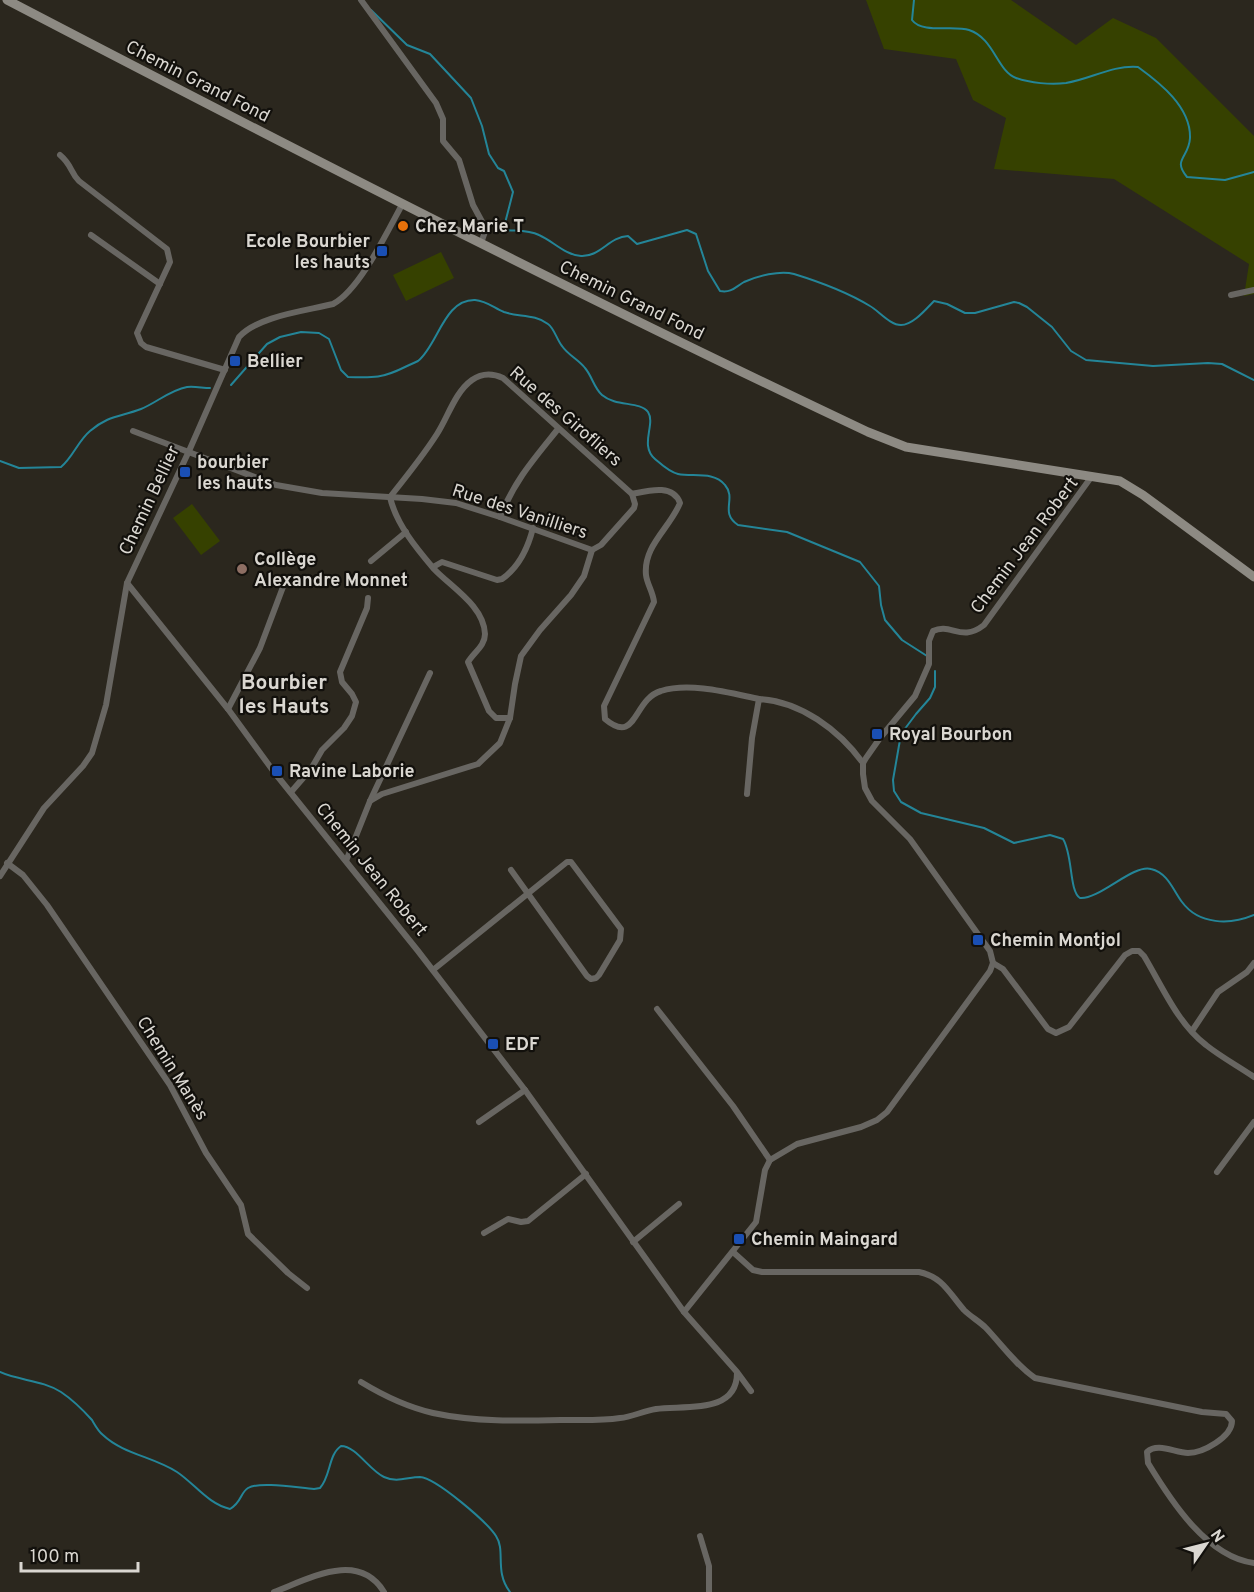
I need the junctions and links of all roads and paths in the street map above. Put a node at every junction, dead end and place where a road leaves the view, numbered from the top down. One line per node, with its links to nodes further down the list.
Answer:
1 (7, 0): 4 (street, Chemin Grand Fond)
2 (361, 0): 6 (street)
3 (60, 155): 7 (street)
4 (403, 202): 6 (street, Chemin Grand Fond); 10 (street, Chemin Bellier)
5 (91, 235): 7 (street)
6 (482, 243): 14 (street, Chemin Grand Fond)
7 (160, 284): 10 (street)
8 (1254, 290): 9 (street)
9 (1231, 295)
10 (225, 370): 13 (street, Chemin Bellier)
11 (558, 429): 15 (street, Rue des Girofliers); 16 (street, Rue des Girofliers); 17 (street)
12 (133, 431): 13 (street, Rue des Vanilliers)
13 (189, 451): 16 (street, Rue des Vanilliers); 25 (street, Chemin Bellier)
14 (1092, 476): 23 (street, Chemin Grand Fond); 31 (street, Chemin Jean Robert)
15 (632, 494): 20 (street); 28 (street)
16 (390, 497): 17 (street, Rue des Vanilliers); 19 (street)
17 (500, 517): 18 (street, Rue des Vanilliers)
18 (532, 528): 20 (street, Rue des Vanilliers); 22 (street)
19 (406, 532): 21 (street); 22 (street)
20 (592, 550): 30 (street, Rue des Vanilliers)
21 (371, 561)
22 (433, 567): 30 (street)
23 (1254, 576)
24 (286, 579): 29 (street)
25 (127, 583): 29 (street, Chemin Jean Robert); 36 (street, Chemin Bellier)
26 (368, 598): 32 (street)
27 (430, 673): 34 (street)
28 (759, 699): 31 (street); 33 (street)
29 (228, 709): 32 (street, Chemin Jean Robert)
30 (510, 718): 34 (street, Rue des Vanilliers)
31 (863, 763): 40 (street)
32 (291, 792): 35 (street, Chemin Jean Robert)
33 (747, 794)
34 (370, 801): 35 (street)
35 (346, 861): 42 (street, Chemin Jean Robert)
36 (7, 863): 38 (street, Chemin Bellier); 56 (street, Chemin Manès)
37 (511, 870): 39 (street)
38 (0, 876)
39 (528, 894): 39 (street); 42 (street)
40 (993, 963): 44 (street); 49 (street)
41 (1254, 963): 44 (street)
42 (433, 970): 46 (street, Chemin Jean Robert)
43 (657, 1009): 49 (street)
44 (1192, 1031): 45 (street)
45 (1254, 1077)
46 (525, 1090): 47 (street); 51 (street, Chemin Jean Robert)
47 (479, 1122)
48 (1254, 1122): 50 (street)
49 (770, 1160): 55 (street)
50 (1217, 1172)
51 (586, 1174): 53 (street); 54 (street, Chemin Jean Robert)
52 (679, 1204): 54 (street)
53 (484, 1233)
54 (633, 1242): 57 (street, Chemin Jean Robert)
55 (733, 1252): 57 (street); 62 (street)
56 (307, 1288)
57 (684, 1312): 58 (street, Chemin Jean Robert)
58 (737, 1372): 59 (street); 60 (street, Chemin Jean Robert)
59 (362, 1382)
60 (751, 1391)
61 (700, 1536): 65 (street)
62 (1254, 1563)
63 (274, 1592): 64 (street)
64 (384, 1592)
65 (709, 1592)

